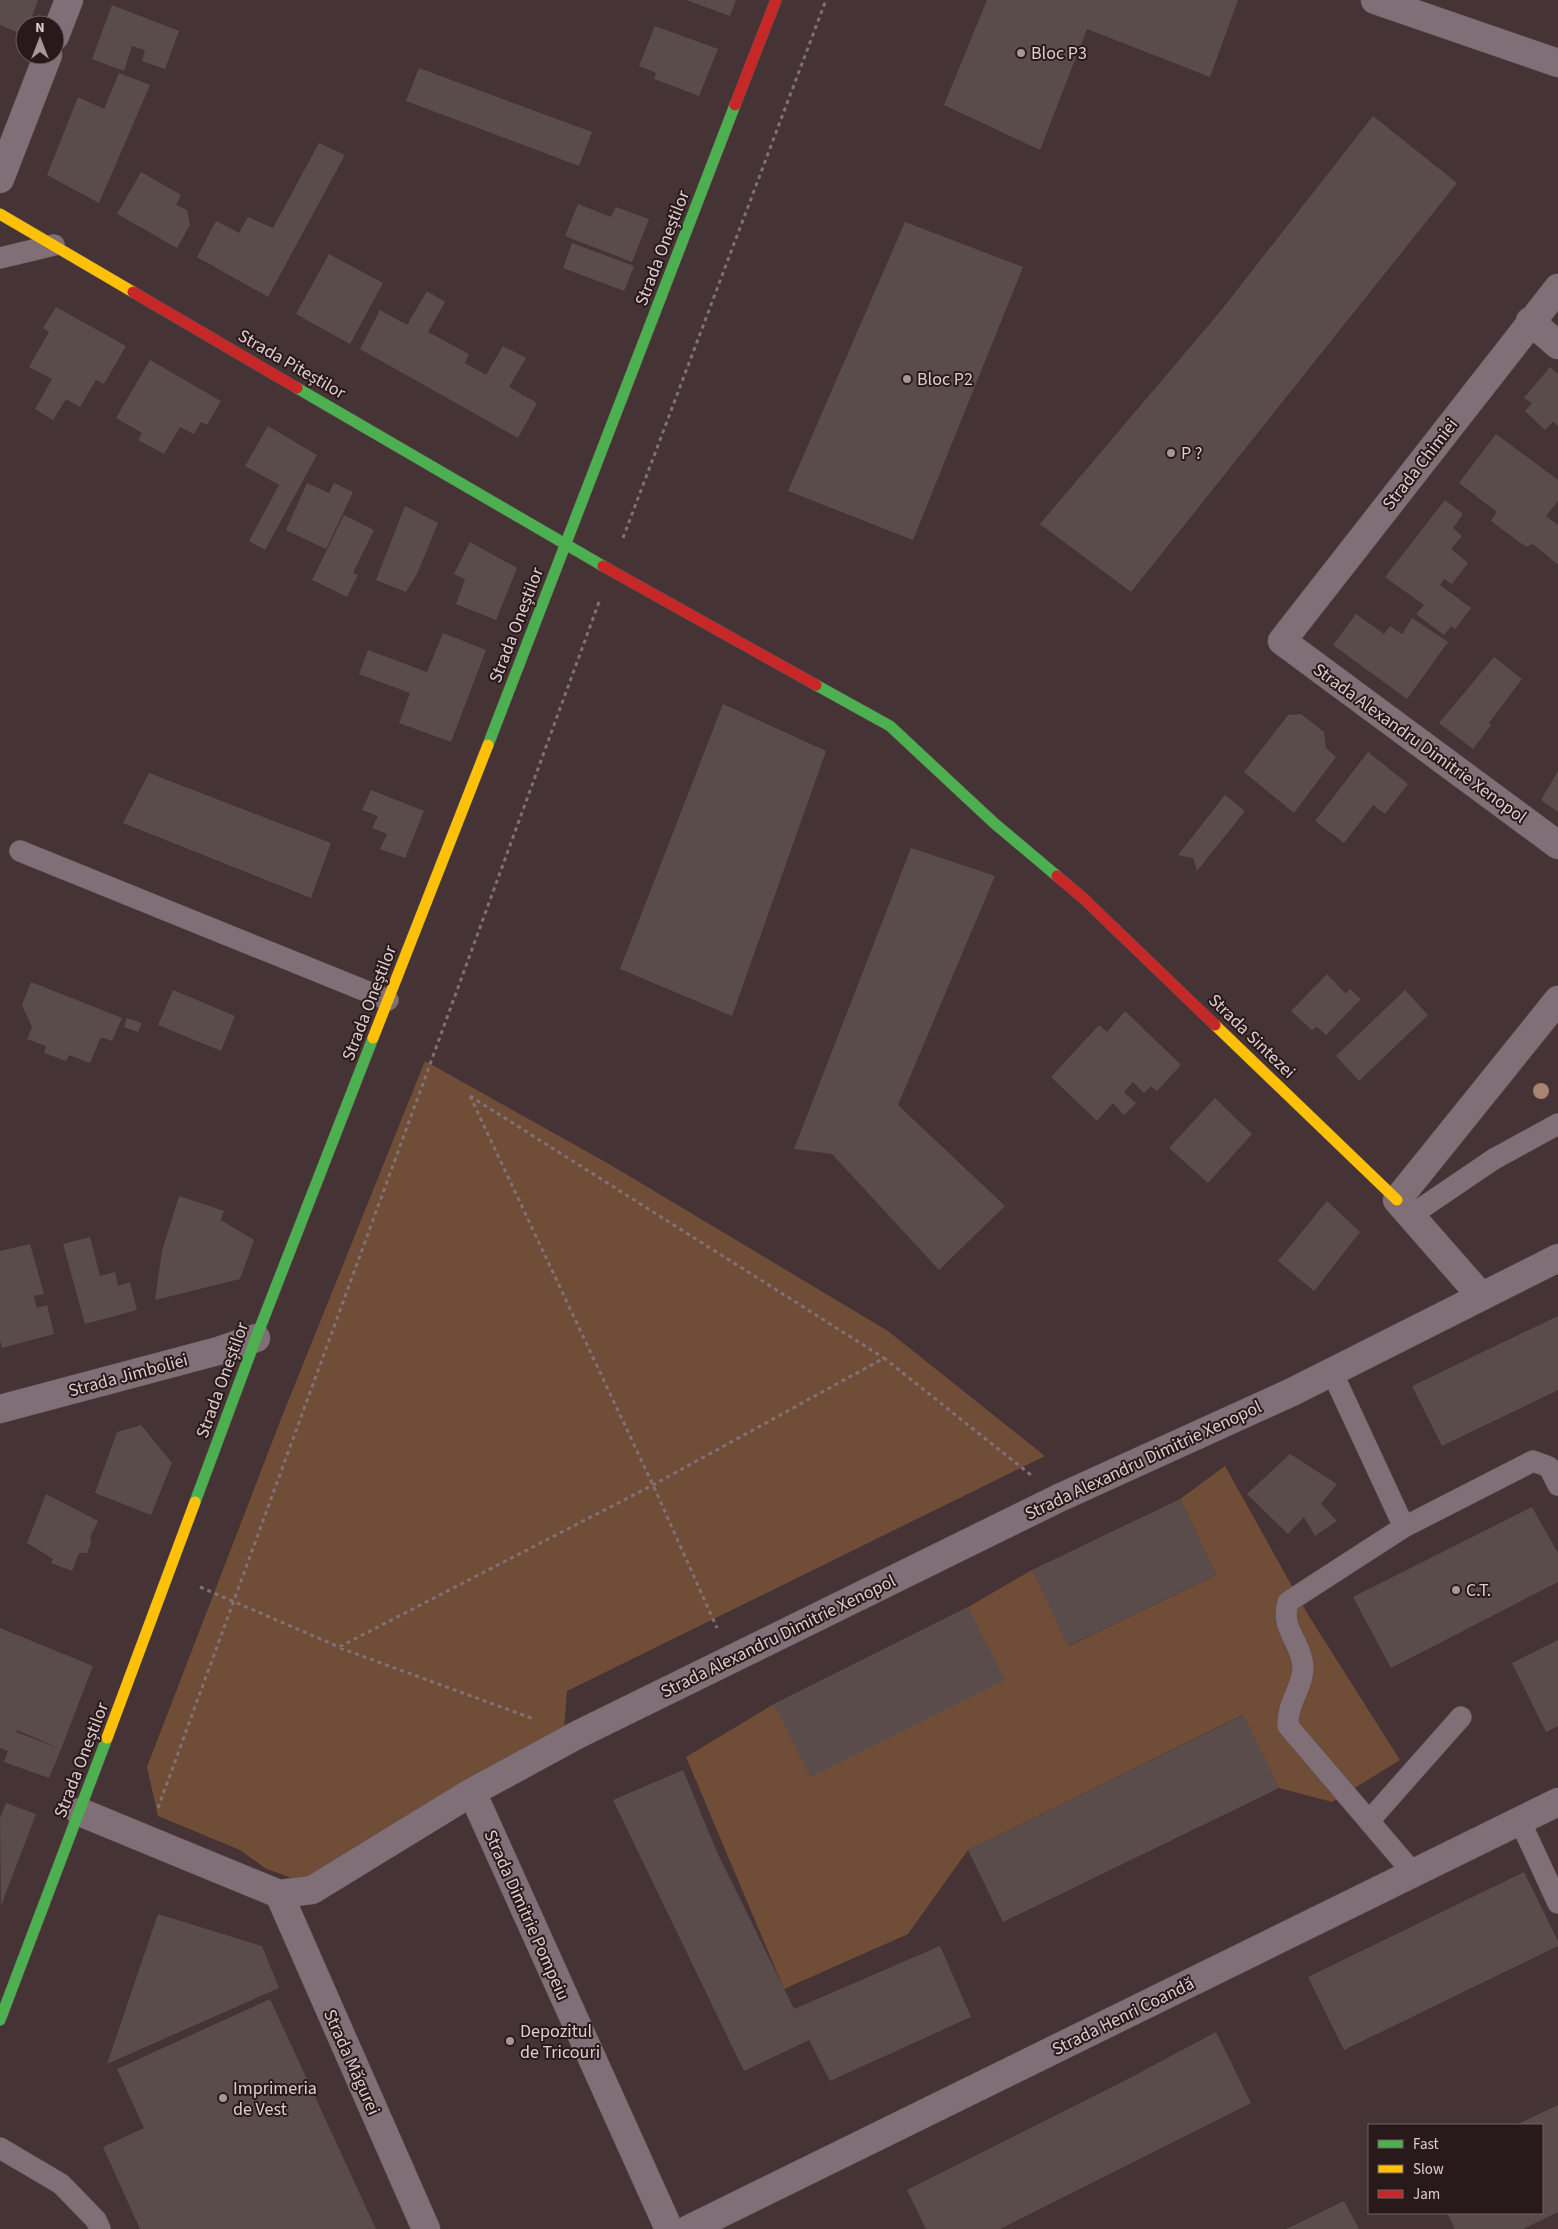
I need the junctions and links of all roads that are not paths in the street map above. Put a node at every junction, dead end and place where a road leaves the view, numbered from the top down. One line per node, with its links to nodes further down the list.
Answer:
1 (69, 0): 4 (street)
2 (776, 0): 14 (street, Strada Oneștilor)
3 (1375, 0): 5 (street)
4 (63, 15)
5 (1558, 63)
6 (44, 65): 7 (street)
7 (0, 179)
8 (0, 214): 9 (street, Strada Piteștilor)
9 (54, 245): 10 (lane); 14 (street, Strada Piteștilor)
10 (0, 258)
11 (1558, 288): 12 (street, Strada Chimiei)
12 (1530, 322): 13 (street); 16 (street, Strada Chimiei)
13 (1558, 345)
14 (566, 546): 15 (street, Strada Piteștilor); 19 (street, Strada Oneștilor)
15 (610, 571): 22 (street, Strada Sintezei)
16 (1282, 641): 17 (street, Strada Alexandru Dimitrie Xenopol)
17 (1558, 845)
18 (20, 851): 19 (lane)
19 (388, 1000): 25 (street, Strada Oneștilor)
20 (1558, 1000): 22 (street)
21 (1558, 1124): 22 (lane)
22 (1403, 1208): 24 (street)
23 (1558, 1258): 24 (street, Strada Alexandru Dimitrie Xenopol)
24 (1481, 1296): 26 (street, Strada Alexandru Dimitrie Xenopol)
25 (256, 1338): 27 (street, Strada Jimboliei); 33 (street, Strada Oneștilor)
26 (1332, 1372): 29 (lane); 31 (street, Strada Alexandru Dimitrie Xenopol)
27 (0, 1409)
28 (1558, 1485): 29 (lane)
29 (1404, 1527): 34 (lane)
30 (1462, 1717): 34 (lane)
31 (472, 1792): 37 (street, Strada Alexandru Dimitrie Xenopol); 43 (street, Strada Dimitrie Pompeiu)
32 (1558, 1802): 35 (street, Strada Henri Coandă)
33 (80, 1812): 37 (street, Strada Alexandru Dimitrie Xenopol); 39 (street, Strada Oneștilor)
34 (1369, 1821): 36 (lane)
35 (1520, 1821): 36 (street, Strada Henri Coandă); 38 (lane)
36 (1414, 1874): 44 (street, Strada Henri Coandă)
37 (279, 1894): 42 (street, Strada Măgurei)
38 (1558, 1903)
39 (0, 2020)
40 (0, 2148): 41 (lane)
41 (100, 2229)
42 (426, 2229)
43 (669, 2229)
44 (689, 2229)

